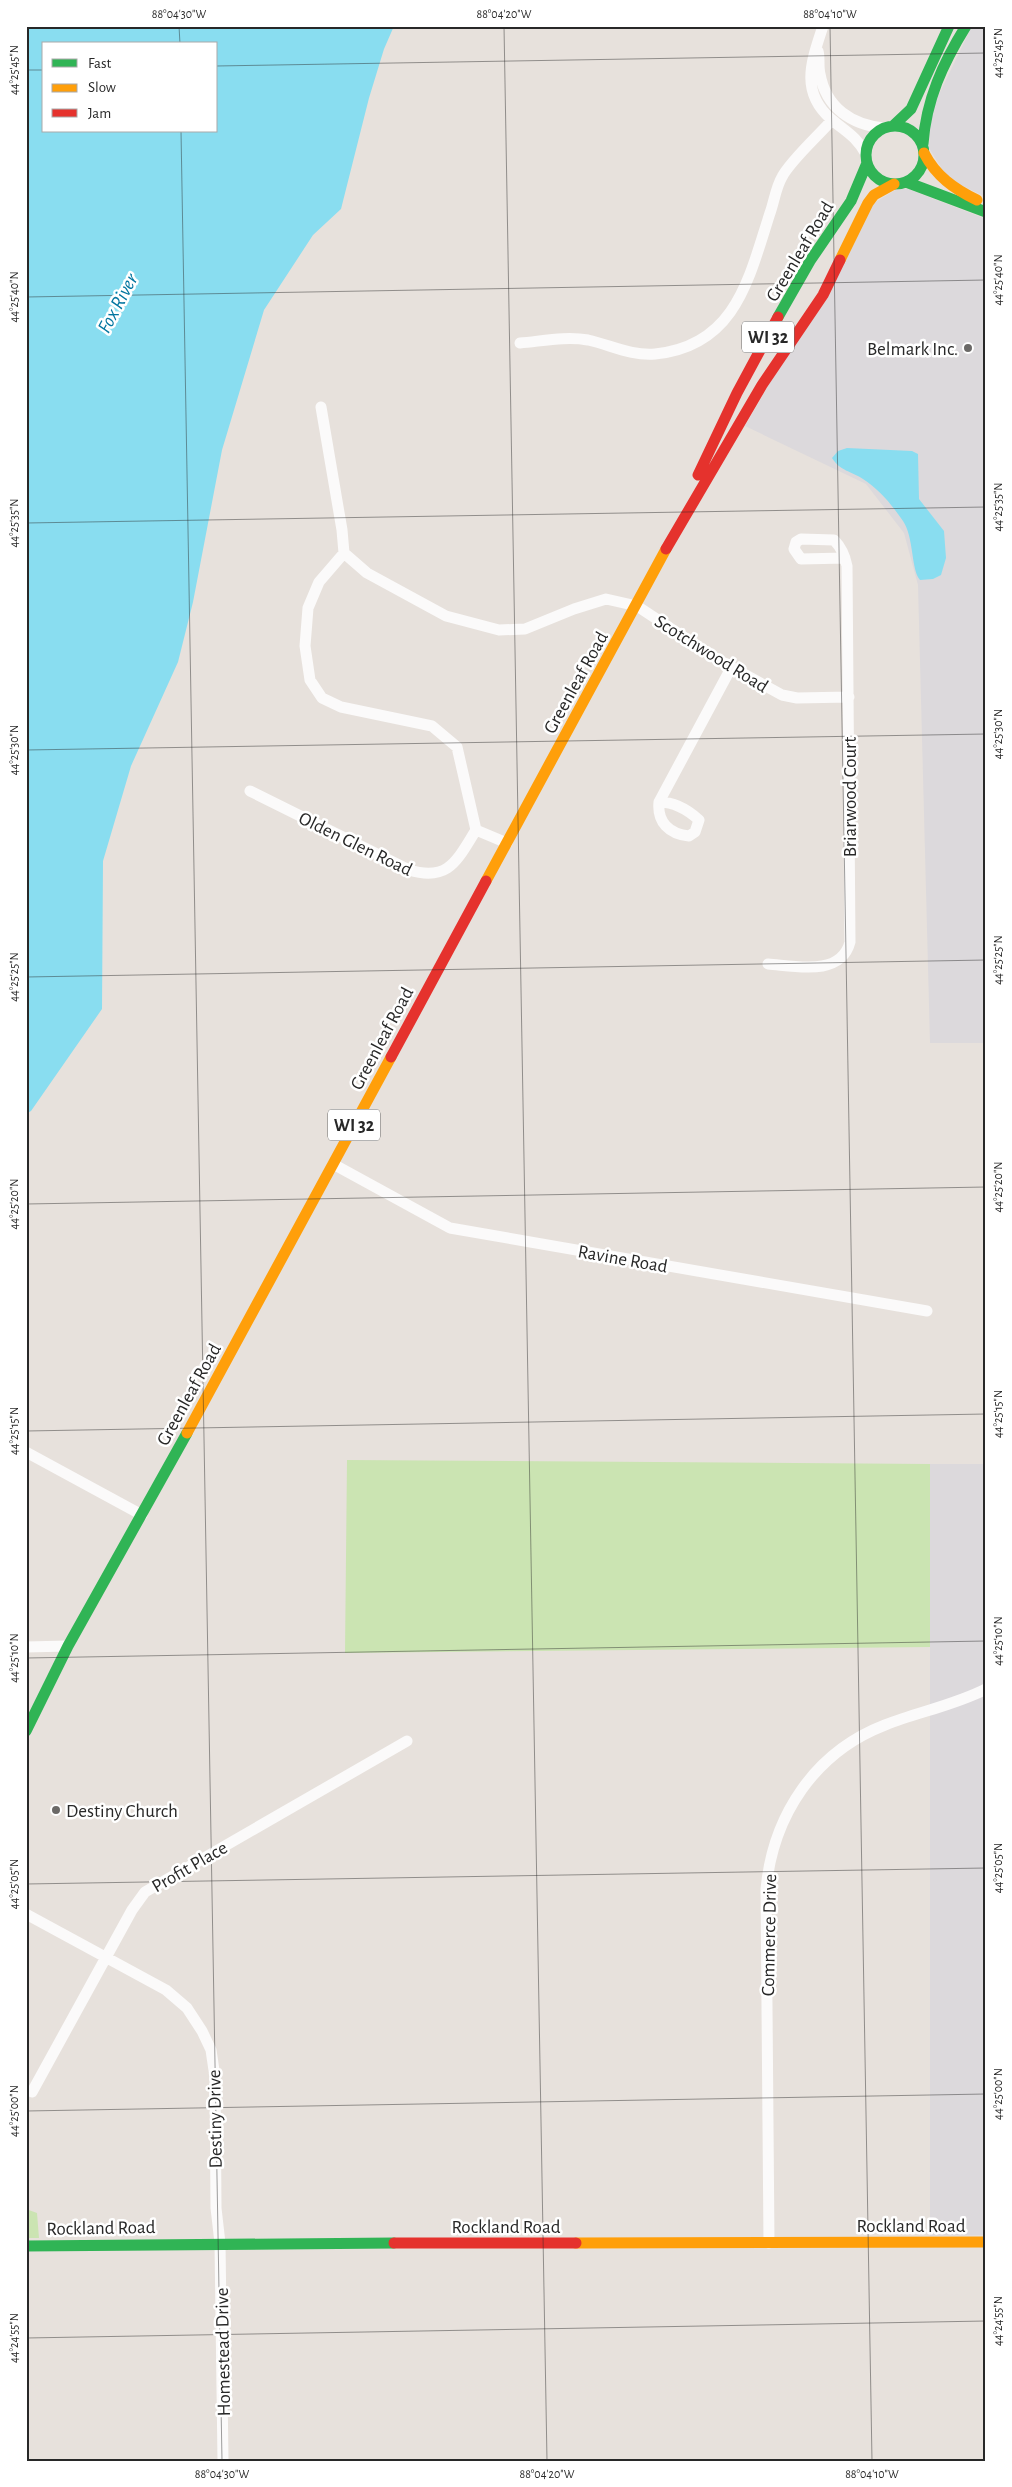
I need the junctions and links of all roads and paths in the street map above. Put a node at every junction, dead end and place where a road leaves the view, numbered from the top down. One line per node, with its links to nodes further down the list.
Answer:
1 (823, 26): 4 (street)
2 (949, 26): 6 (main road, WI 32)
3 (966, 26): 7 (main road)
4 (817, 44): 5 (street); 6 (street)
5 (832, 120): 8 (street); 13 (street)
6 (889, 127): 7 (main road); 8 (main road, WI 32)
7 (924, 149): 9 (main road); 11 (main road)
8 (867, 158): 10 (main road); 15 (main road, Greenleaf Road / WI 32)
9 (906, 182): 10 (main road, WI 32); 12 (main road)
10 (894, 184): 15 (main road, Greenleaf Road / WI 32)
11 (986, 204)
12 (986, 212)
13 (520, 343)
14 (321, 407): 16 (street)
15 (682, 520): 18 (main road, Greenleaf Road / WI 32)
16 (344, 553): 18 (street); 23 (street)
17 (845, 558): 20 (street, Briarwood Court)
18 (637, 606): 19 (street, Scotchwood Road); 24 (main road, Greenleaf Road / WI 32)
19 (731, 668): 20 (street, Scotchwood Road); 22 (street)
20 (848, 697): 25 (street, Briarwood Court)
21 (250, 792): 23 (street, Olden Glen Road)
22 (659, 802)
23 (476, 830): 24 (street)
24 (507, 843): 26 (main road, Greenleaf Road / WI 32)
25 (768, 964)
26 (333, 1164): 27 (street, Ravine Road); 29 (main road, Greenleaf Road / WI 32)
27 (927, 1311)
28 (26, 1452): 29 (street)
29 (142, 1515): 30 (main road, Greenleaf Road / WI 32)
30 (68, 1646): 31 (street); 33 (main road, Greenleaf Road / WI 32)
31 (26, 1647)
32 (986, 1689): 40 (street, Commerce Drive)
33 (26, 1731)
34 (407, 1741): 36 (street, Profit Place)
35 (26, 1914): 36 (street, Destiny Drive)
36 (106, 1957): 37 (street, Profit Place); 39 (street, Destiny Drive)
37 (32, 2092)
38 (986, 2242): 40 (main road, Rockland Road)
39 (220, 2243): 40 (main road, Rockland Road); 41 (main road, Rockland Road); 42 (street, Homestead Drive)
40 (768, 2243)
41 (26, 2246)
42 (223, 2461)

